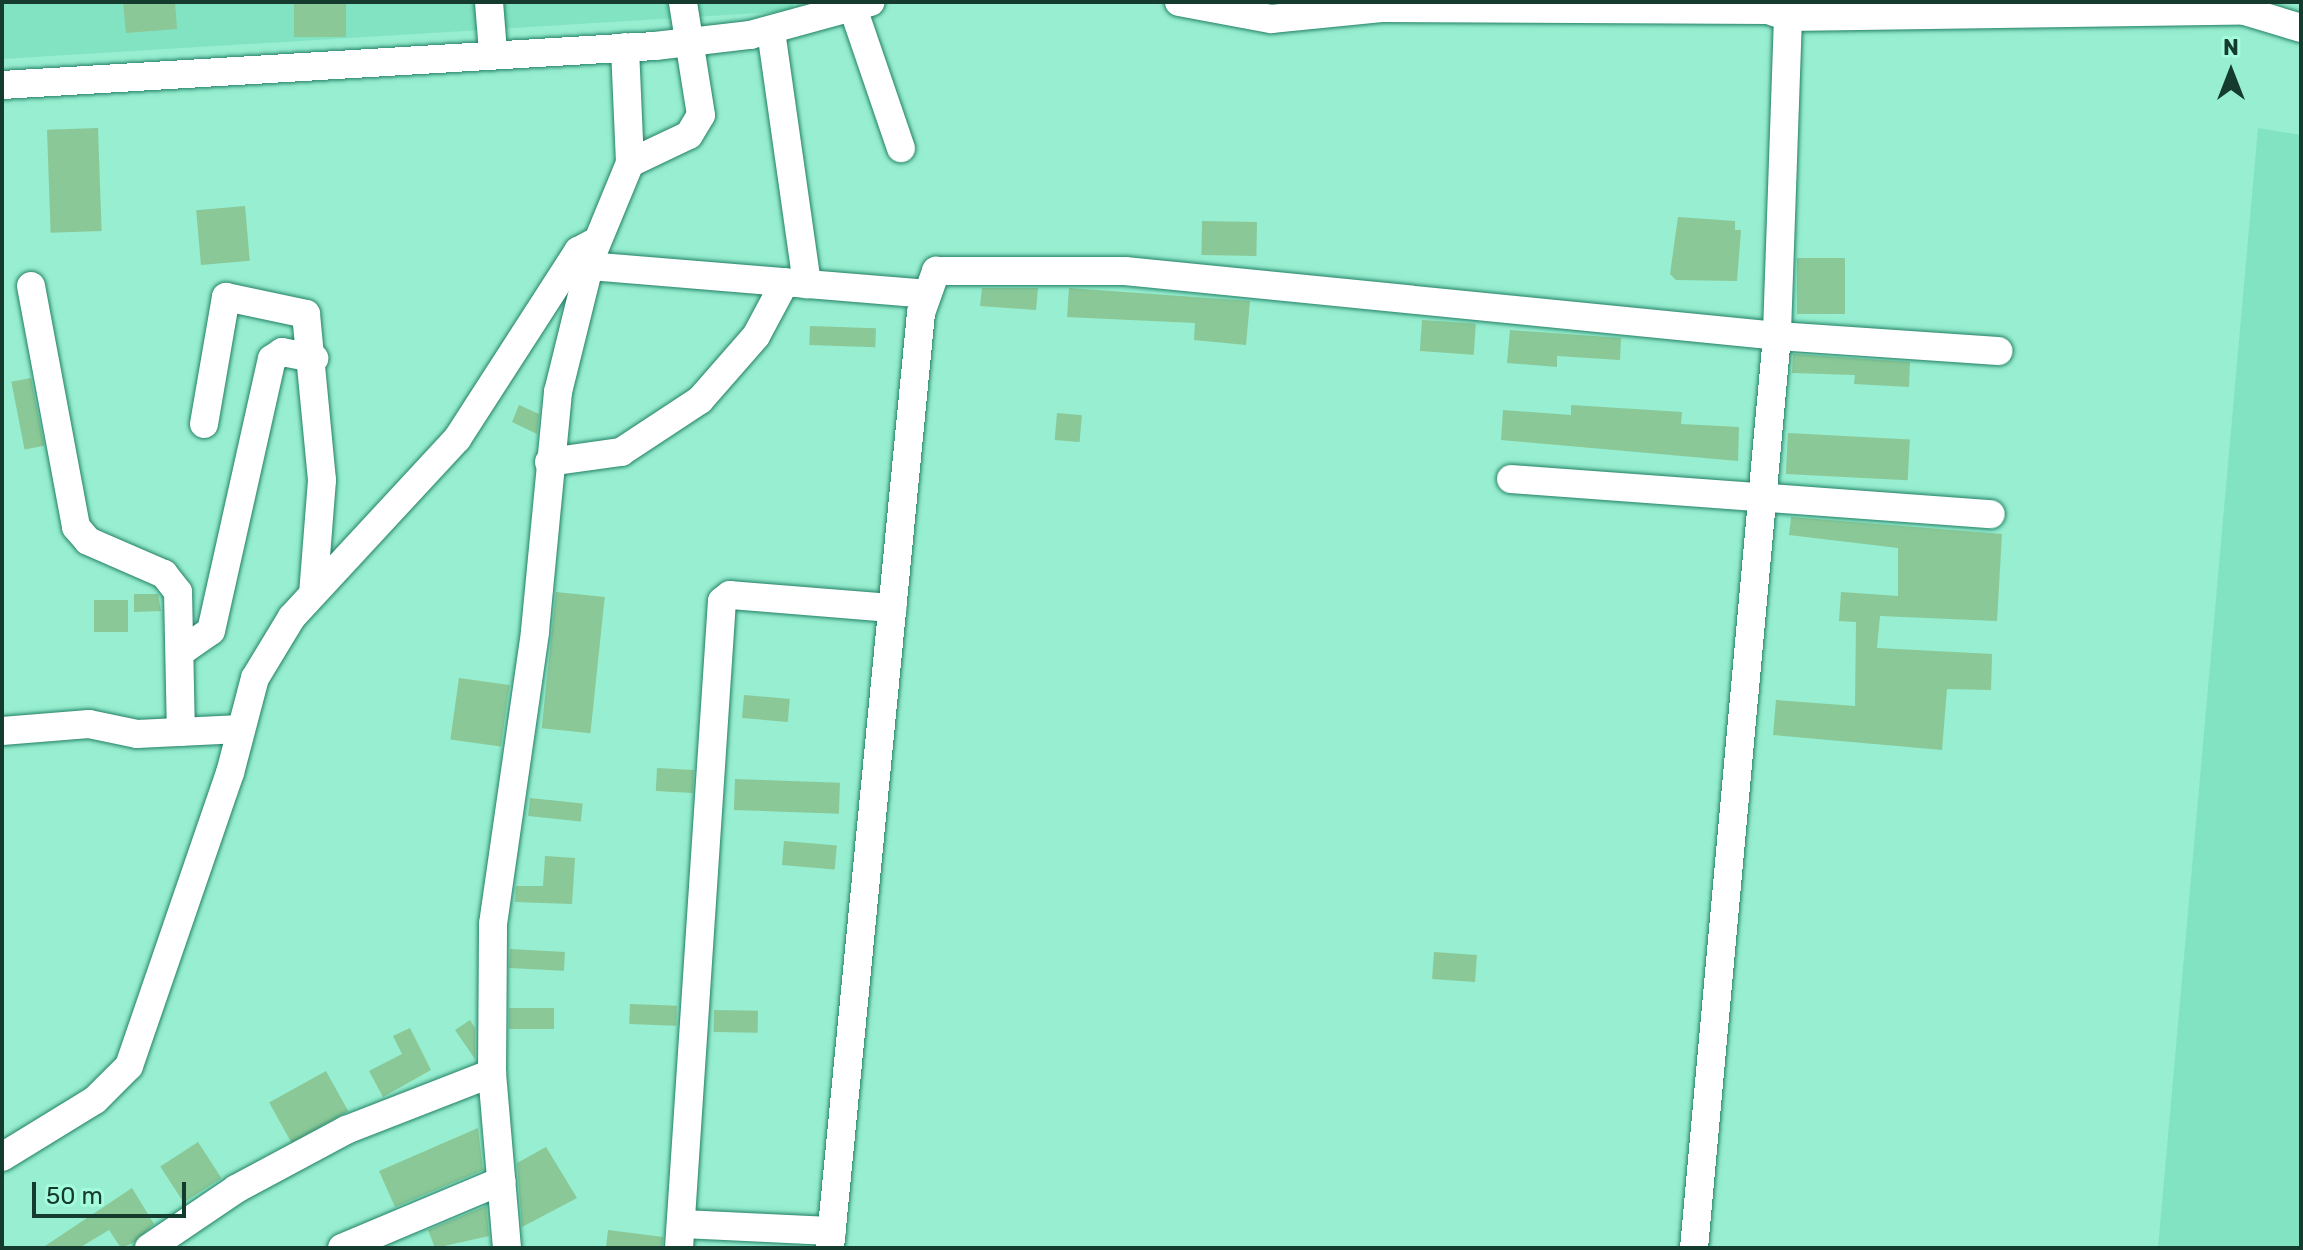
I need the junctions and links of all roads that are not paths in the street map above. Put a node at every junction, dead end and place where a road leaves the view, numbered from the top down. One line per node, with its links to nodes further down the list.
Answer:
1 (489, 2): 11 (street)
2 (683, 2): 9 (street)
3 (1179, 2): 4 (street)
4 (1639, 5): 6 (street)
5 (862, 6): 8 (street); 13 (street)
6 (1788, 17): 7 (street); 19 (street)
7 (2301, 28)
8 (771, 31): 9 (street); 16 (street)
9 (686, 42): 10 (street); 14 (street)
10 (625, 47): 11 (street); 14 (street)
11 (493, 52): 12 (street)
12 (2, 85)
13 (901, 148)
14 (630, 163): 15 (street)
15 (593, 253): 16 (street); 23 (street); 27 (street)
16 (796, 283): 18 (street); 23 (street)
17 (31, 286): 29 (street)
18 (927, 294): 19 (street); 28 (street)
19 (1777, 336): 20 (street); 25 (street)
20 (1998, 351)
21 (314, 358): 22 (street); 27 (street); 29 (street)
22 (204, 424)
23 (549, 462): 33 (street)
24 (1511, 479): 25 (street)
25 (1762, 495): 26 (street); 41 (street)
26 (1991, 514)
27 (313, 594): 30 (street)
28 (892, 608): 36 (street); 37 (street)
29 (182, 651): 32 (street)
30 (241, 729): 32 (street); 34 (street)
31 (2, 731): 32 (street)
32 (181, 732)
33 (492, 1073): 35 (street); 38 (street)
34 (2, 1157)
35 (501, 1181): 39 (street); 40 (street)
36 (680, 1236): 37 (street)
37 (831, 1239)
38 (149, 1248)
39 (342, 1248)
40 (507, 1248)
41 (1694, 1248)

